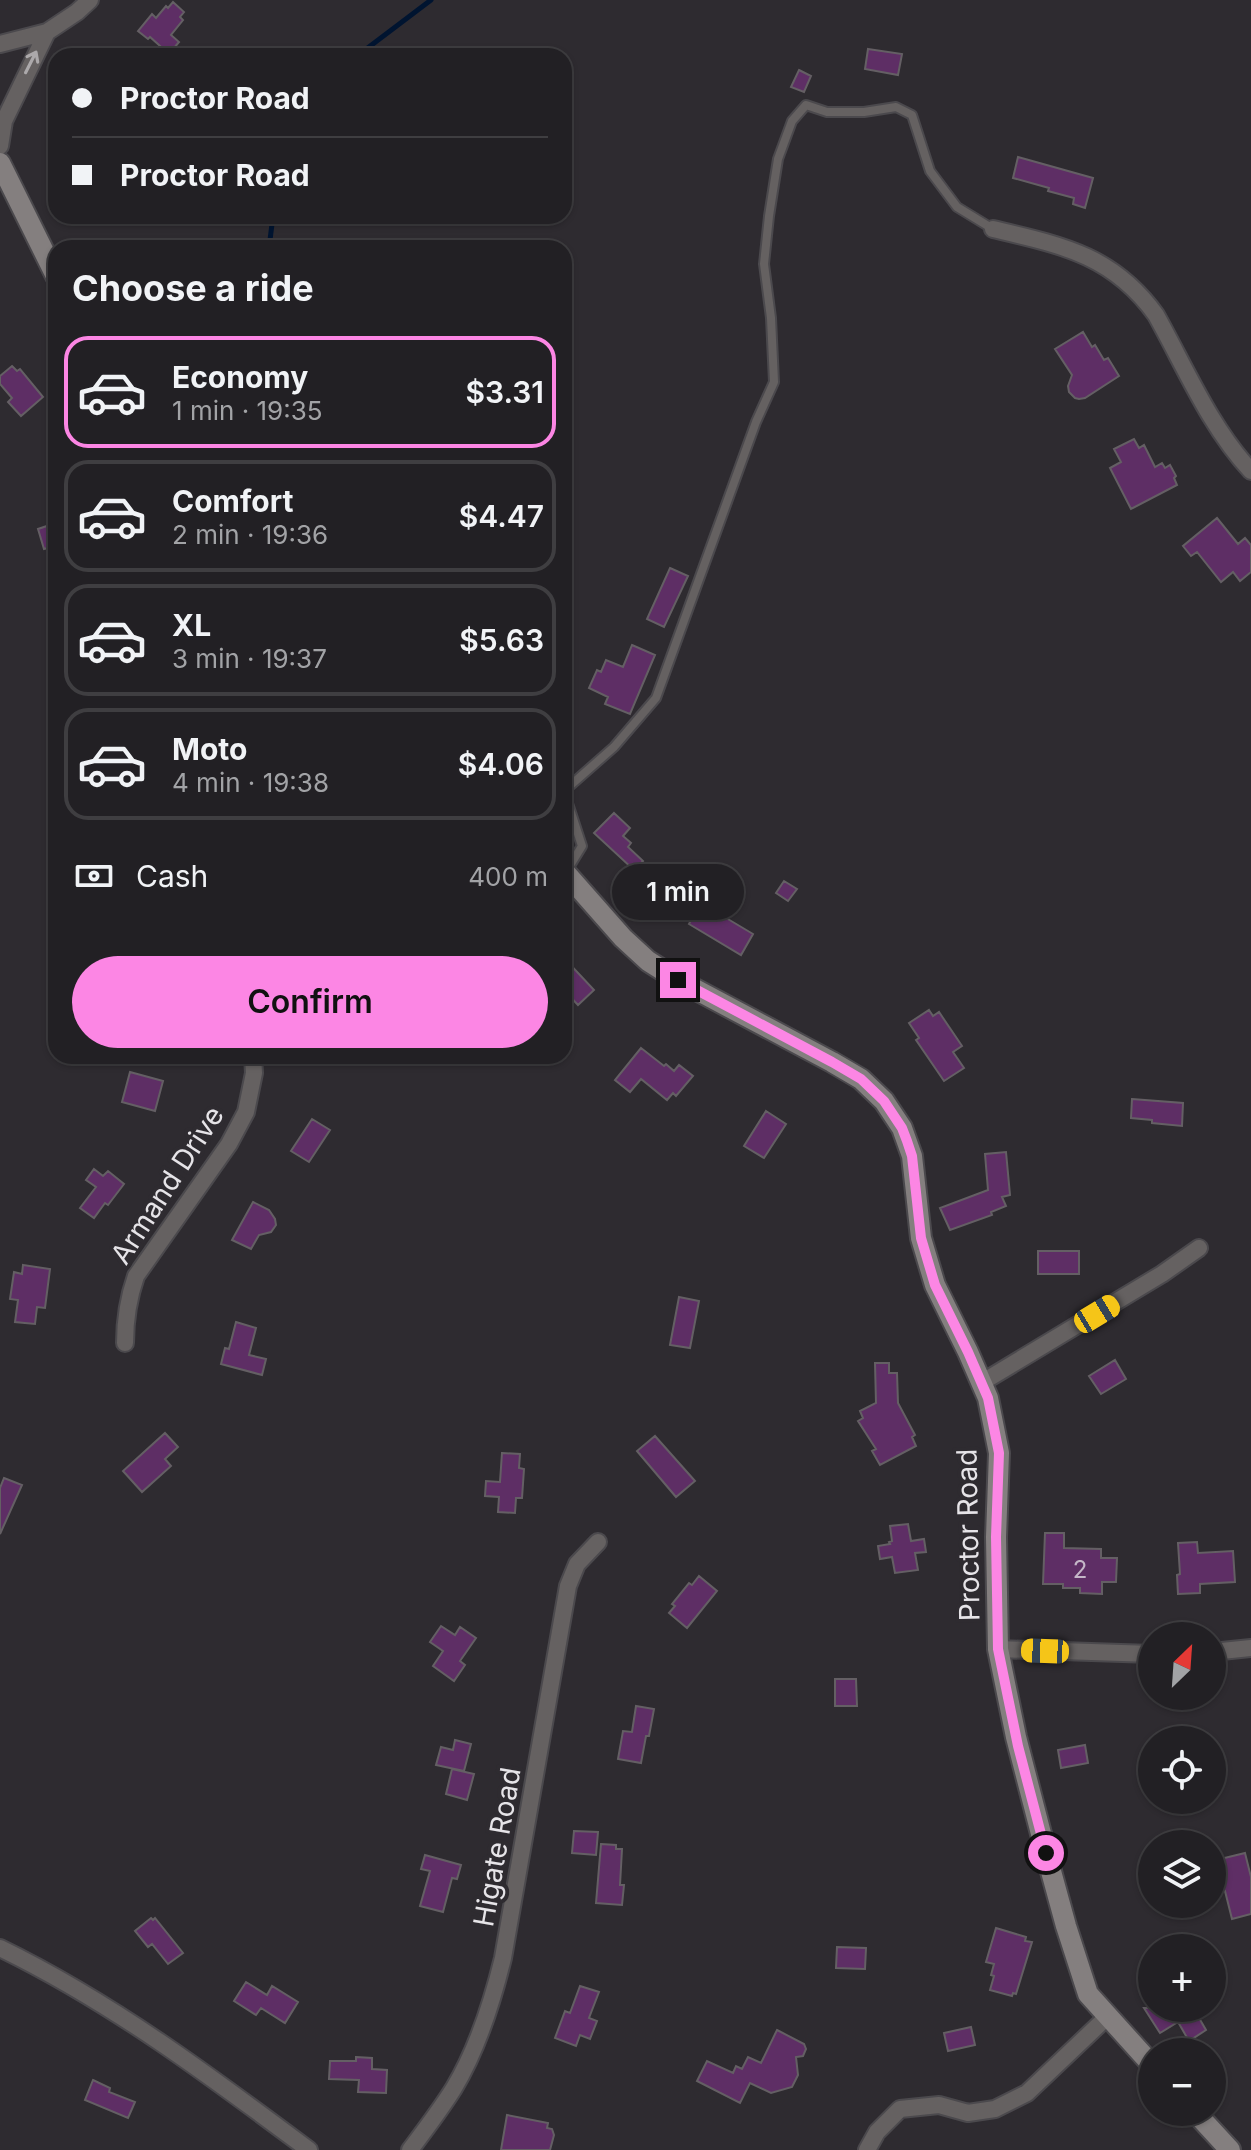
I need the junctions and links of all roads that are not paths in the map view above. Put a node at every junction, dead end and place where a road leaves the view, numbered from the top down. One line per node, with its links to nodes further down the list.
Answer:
1 (90, 0): 2 (street)
2 (47, 32): 3 (street); 4 (street, one-way to 2)
3 (0, 44)
4 (0, 146)
5 (0, 163): 7 (main road)
6 (993, 229): 8 (street); 10 (lane)
7 (48, 260)
8 (1244, 453): 9 (street)
9 (1251, 471)
10 (572, 784)
11 (572, 815): 12 (lane)
12 (572, 861)
13 (572, 880): 17 (main road, Proctor Road)
14 (253, 1064): 16 (street, Armand Drive)
15 (1199, 1248): 17 (street)
16 (125, 1343)
17 (981, 1383): 20 (main road, Proctor Road)
18 (598, 1542): 28 (street, Higate Road)
19 (1251, 1648): 21 (street)
20 (998, 1649): 22 (street); 24 (main road, Proctor Road)
21 (1226, 1651)
22 (1138, 1654)
23 (0, 1948): 27 (street)
24 (1108, 2016): 25 (main road, Proctor Road); 29 (street)
25 (1138, 2049)
26 (1208, 2126): 30 (main road)
27 (309, 2150)
28 (410, 2150)
29 (867, 2150)
30 (1230, 2150)

